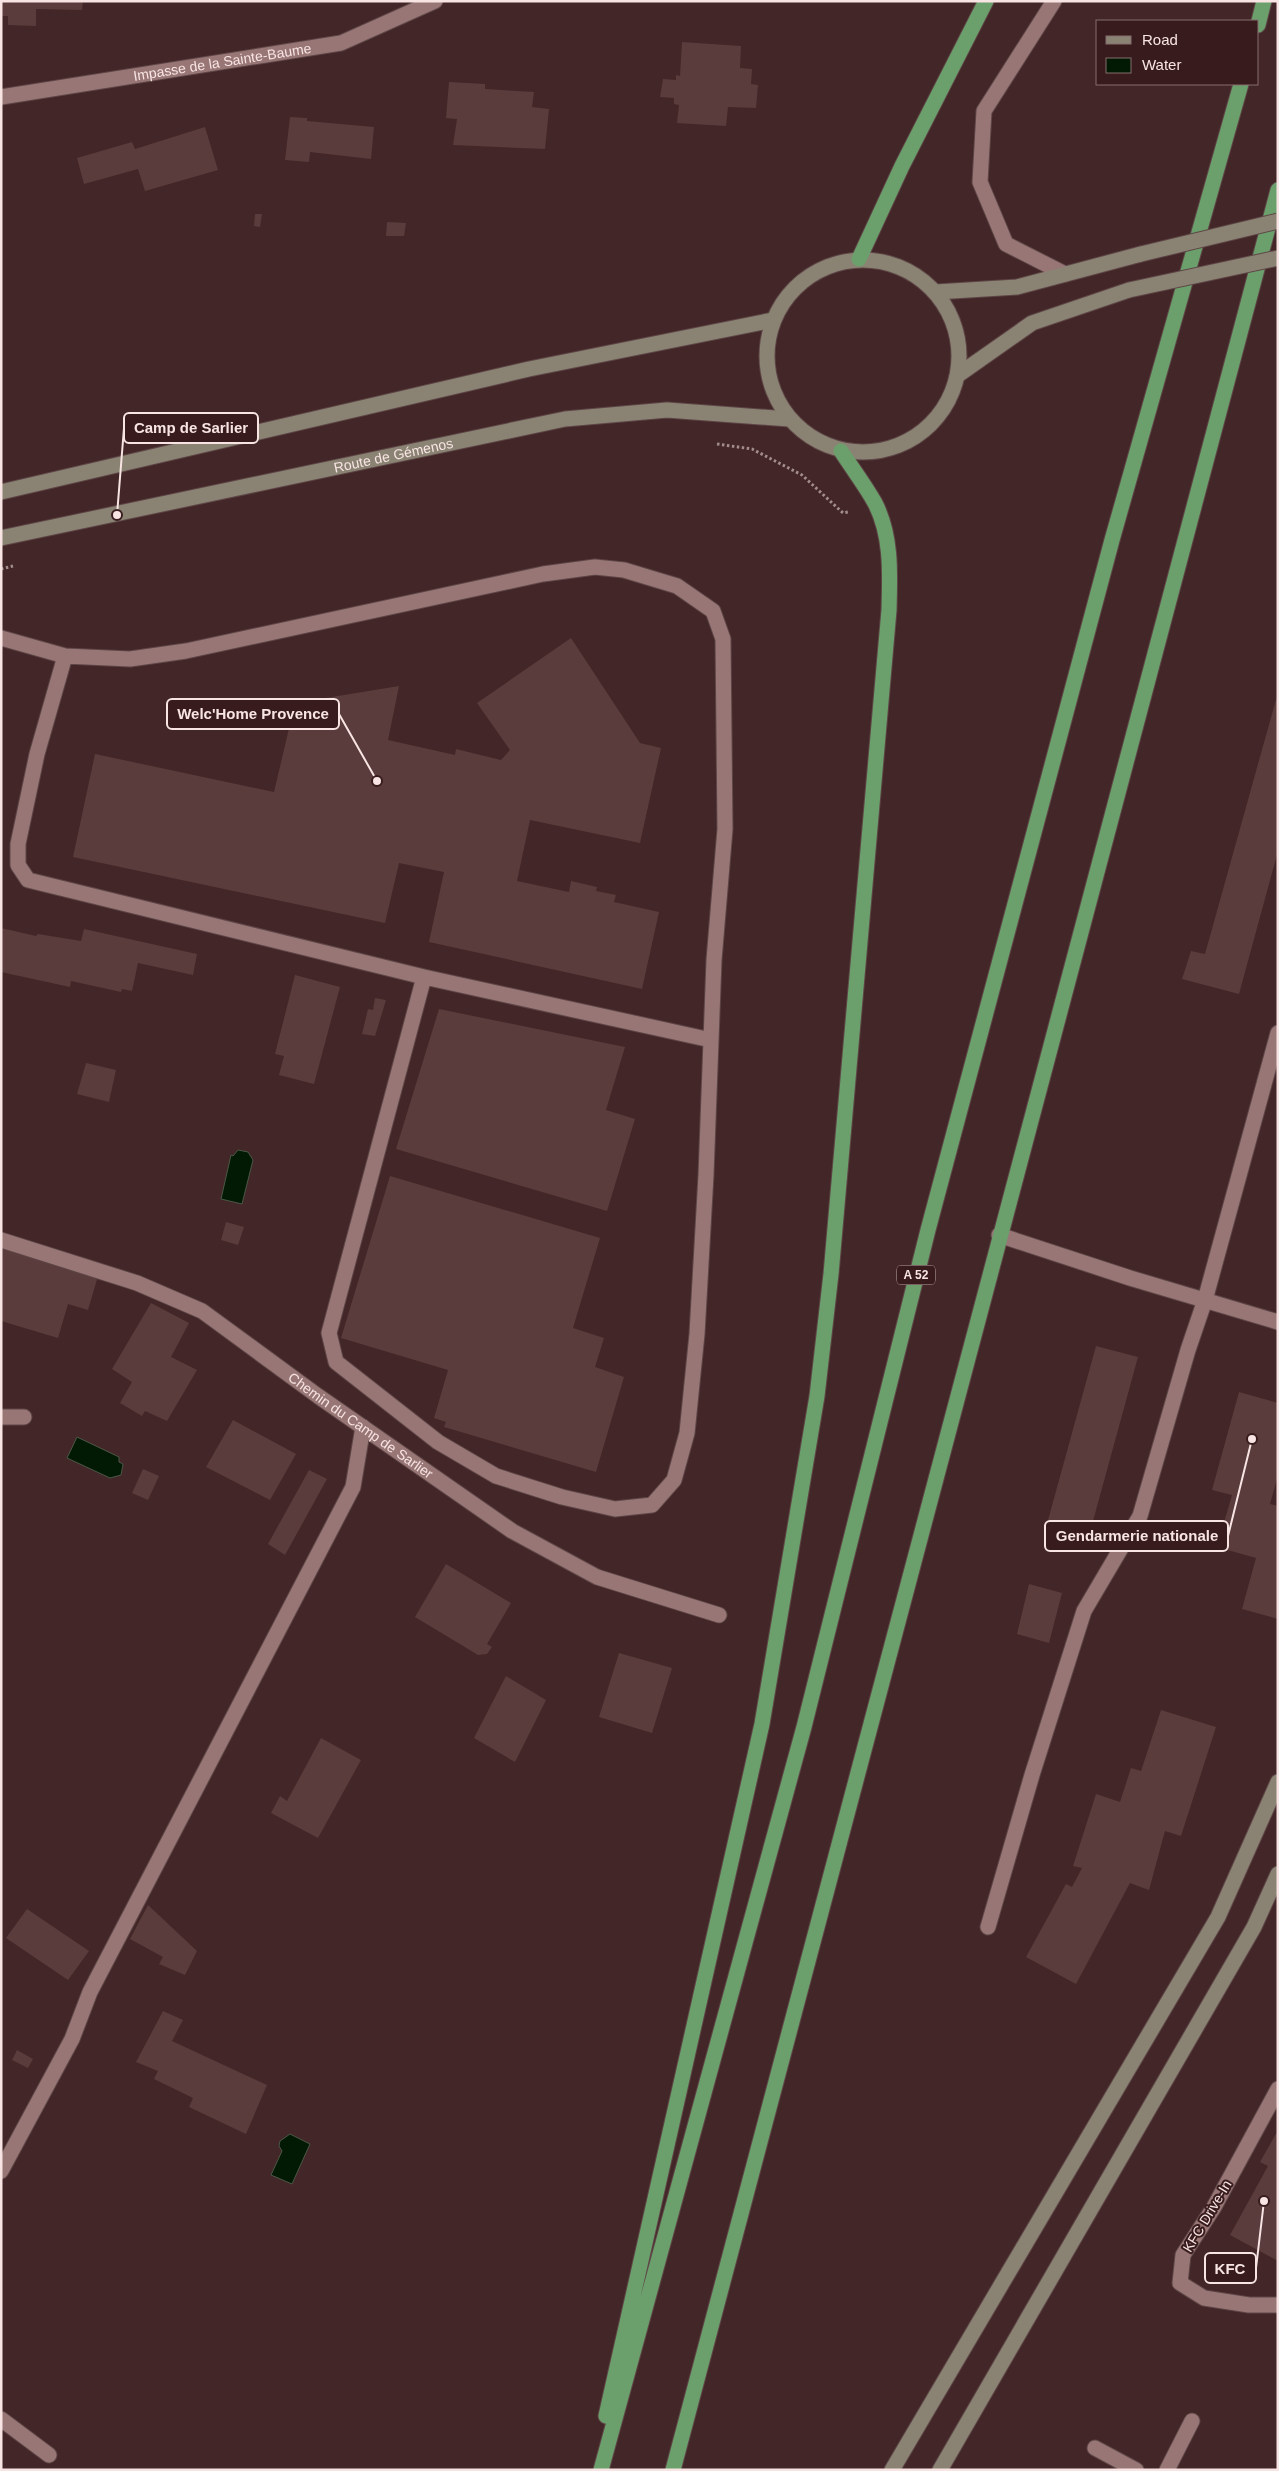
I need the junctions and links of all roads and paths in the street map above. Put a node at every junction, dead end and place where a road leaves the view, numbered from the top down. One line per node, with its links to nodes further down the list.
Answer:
1 (435, 1): 7 (street, Impasse de la Sainte-Baume)
2 (986, 1): 11 (highway)
3 (1054, 1): 12 (street)
4 (1264, 1): 5 (highway)
5 (1259, 21)
6 (1241, 85): 48 (highway, A 52)
7 (1, 97)
8 (1278, 190): 29 (highway)
9 (1278, 221): 12 (main road, bridge)
10 (1278, 258): 15 (main road, bridge)
11 (859, 259): 13 (main road); 14 (main road)
12 (1065, 274): 13 (main road)
13 (936, 292): 15 (main road)
14 (773, 320): 16 (main road); 19 (main road)
15 (958, 375): 18 (main road)
16 (789, 419): 18 (main road); 21 (main road, Route de Gémenos)
17 (714, 443): 20 (path)
18 (841, 451): 20 (highway)
19 (1, 492)
20 (876, 504): 47 (highway)
21 (1, 538)
22 (20, 564): 23 (path)
23 (1, 569)
24 (1, 638): 25 (street)
25 (66, 656): 26 (street); 28 (street)
26 (424, 977): 28 (street); 28 (street)
27 (1278, 1033): 31 (street)
28 (711, 1040)
29 (999, 1235): 31 (street); 49 (highway)
30 (1, 1240): 35 (street, Chemin du Camp de Sarlier)
31 (1204, 1300): 32 (street); 39 (street)
32 (1278, 1322)
33 (1, 1417): 34 (street)
34 (24, 1417)
35 (363, 1427): 36 (street, Chemin du Camp de Sarlier); 41 (street)
36 (719, 1614)
37 (1278, 1782): 50 (main road)
38 (1278, 1874): 51 (main road)
39 (988, 1927)
40 (1278, 2089): 42 (street, KFC Drive-In)
41 (1, 2171)
42 (1278, 2305)
43 (1, 2419): 46 (street)
44 (1192, 2421): 53 (street)
45 (1095, 2448): 52 (street)
46 (49, 2455)
47 (594, 2470)
48 (601, 2470)
49 (673, 2470)
50 (892, 2470)
51 (940, 2470)
52 (1136, 2470)
53 (1167, 2470)

